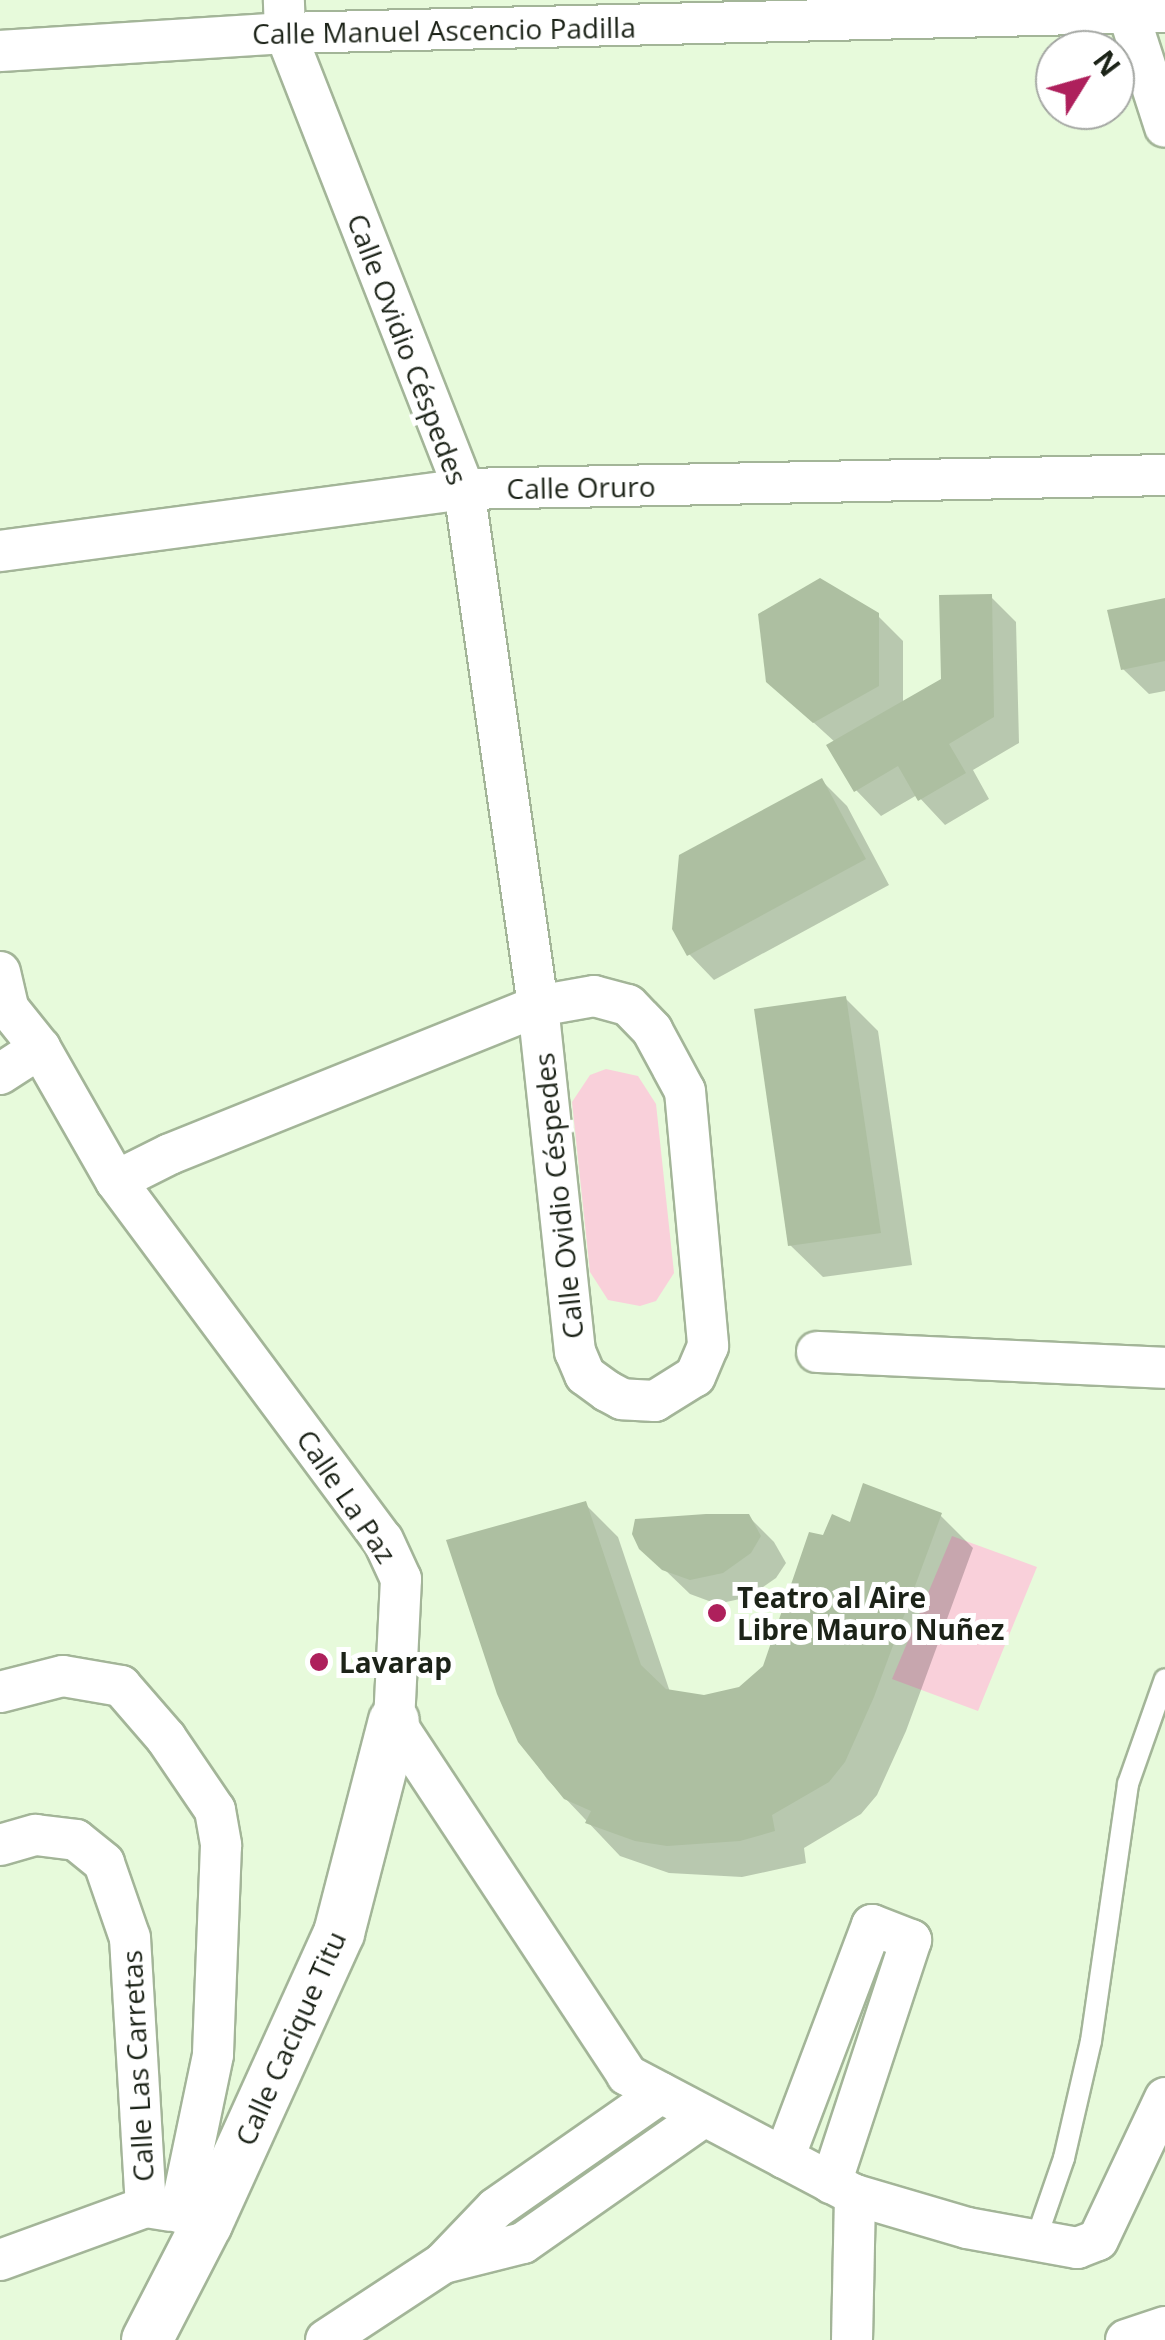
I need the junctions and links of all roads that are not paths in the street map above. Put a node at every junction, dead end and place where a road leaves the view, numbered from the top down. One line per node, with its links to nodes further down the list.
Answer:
1 (1139, 8): 2 (street, Calle Manuel Ascencio Padilla); 5 (street)
2 (809, 11): 3 (street, Calle Manuel Ascencio Padilla)
3 (284, 16): 4 (street, Calle Manuel Ascencio Padilla); 7 (street, Calle Ovidio Céspedes)
4 (0, 50)
5 (1165, 127)
6 (1165, 475): 7 (street, Calle Oruro)
7 (464, 489): 8 (street, Calle Oruro); 10 (street, Calle Ovidio Céspedes)
8 (0, 551)
9 (3, 994): 11 (street, Calle La Paz)
10 (538, 1006): 10 (street, Calle Ovidio Céspedes); 13 (street)
11 (40, 1048): 12 (street); 13 (street, Calle La Paz)
12 (0, 1074)
13 (116, 1181): 18 (street, Calle La Paz)
14 (817, 1352): 15 (street)
15 (1165, 1368)
16 (1165, 1679): 26 (lane)
17 (0, 1692): 25 (street)
18 (394, 1721): 20 (street); 25 (street, Calle Cacique Titu)
19 (0, 1845): 25 (street, Calle Las Carretas)
20 (661, 2093): 22 (street); 28 (street)
21 (1165, 2098): 26 (street)
22 (704, 2116): 23 (street); 28 (street)
23 (784, 2158): 24 (street); 24 (street)
24 (843, 2189): 26 (street); 32 (street)
25 (178, 2215): 27 (street); 30 (street, Calle Cacique Titu)
26 (1036, 2239)
27 (0, 2260)
28 (443, 2264): 31 (street)
29 (1165, 2327): 33 (street)
30 (148, 2340)
31 (326, 2340)
32 (852, 2340)
33 (1126, 2340)

